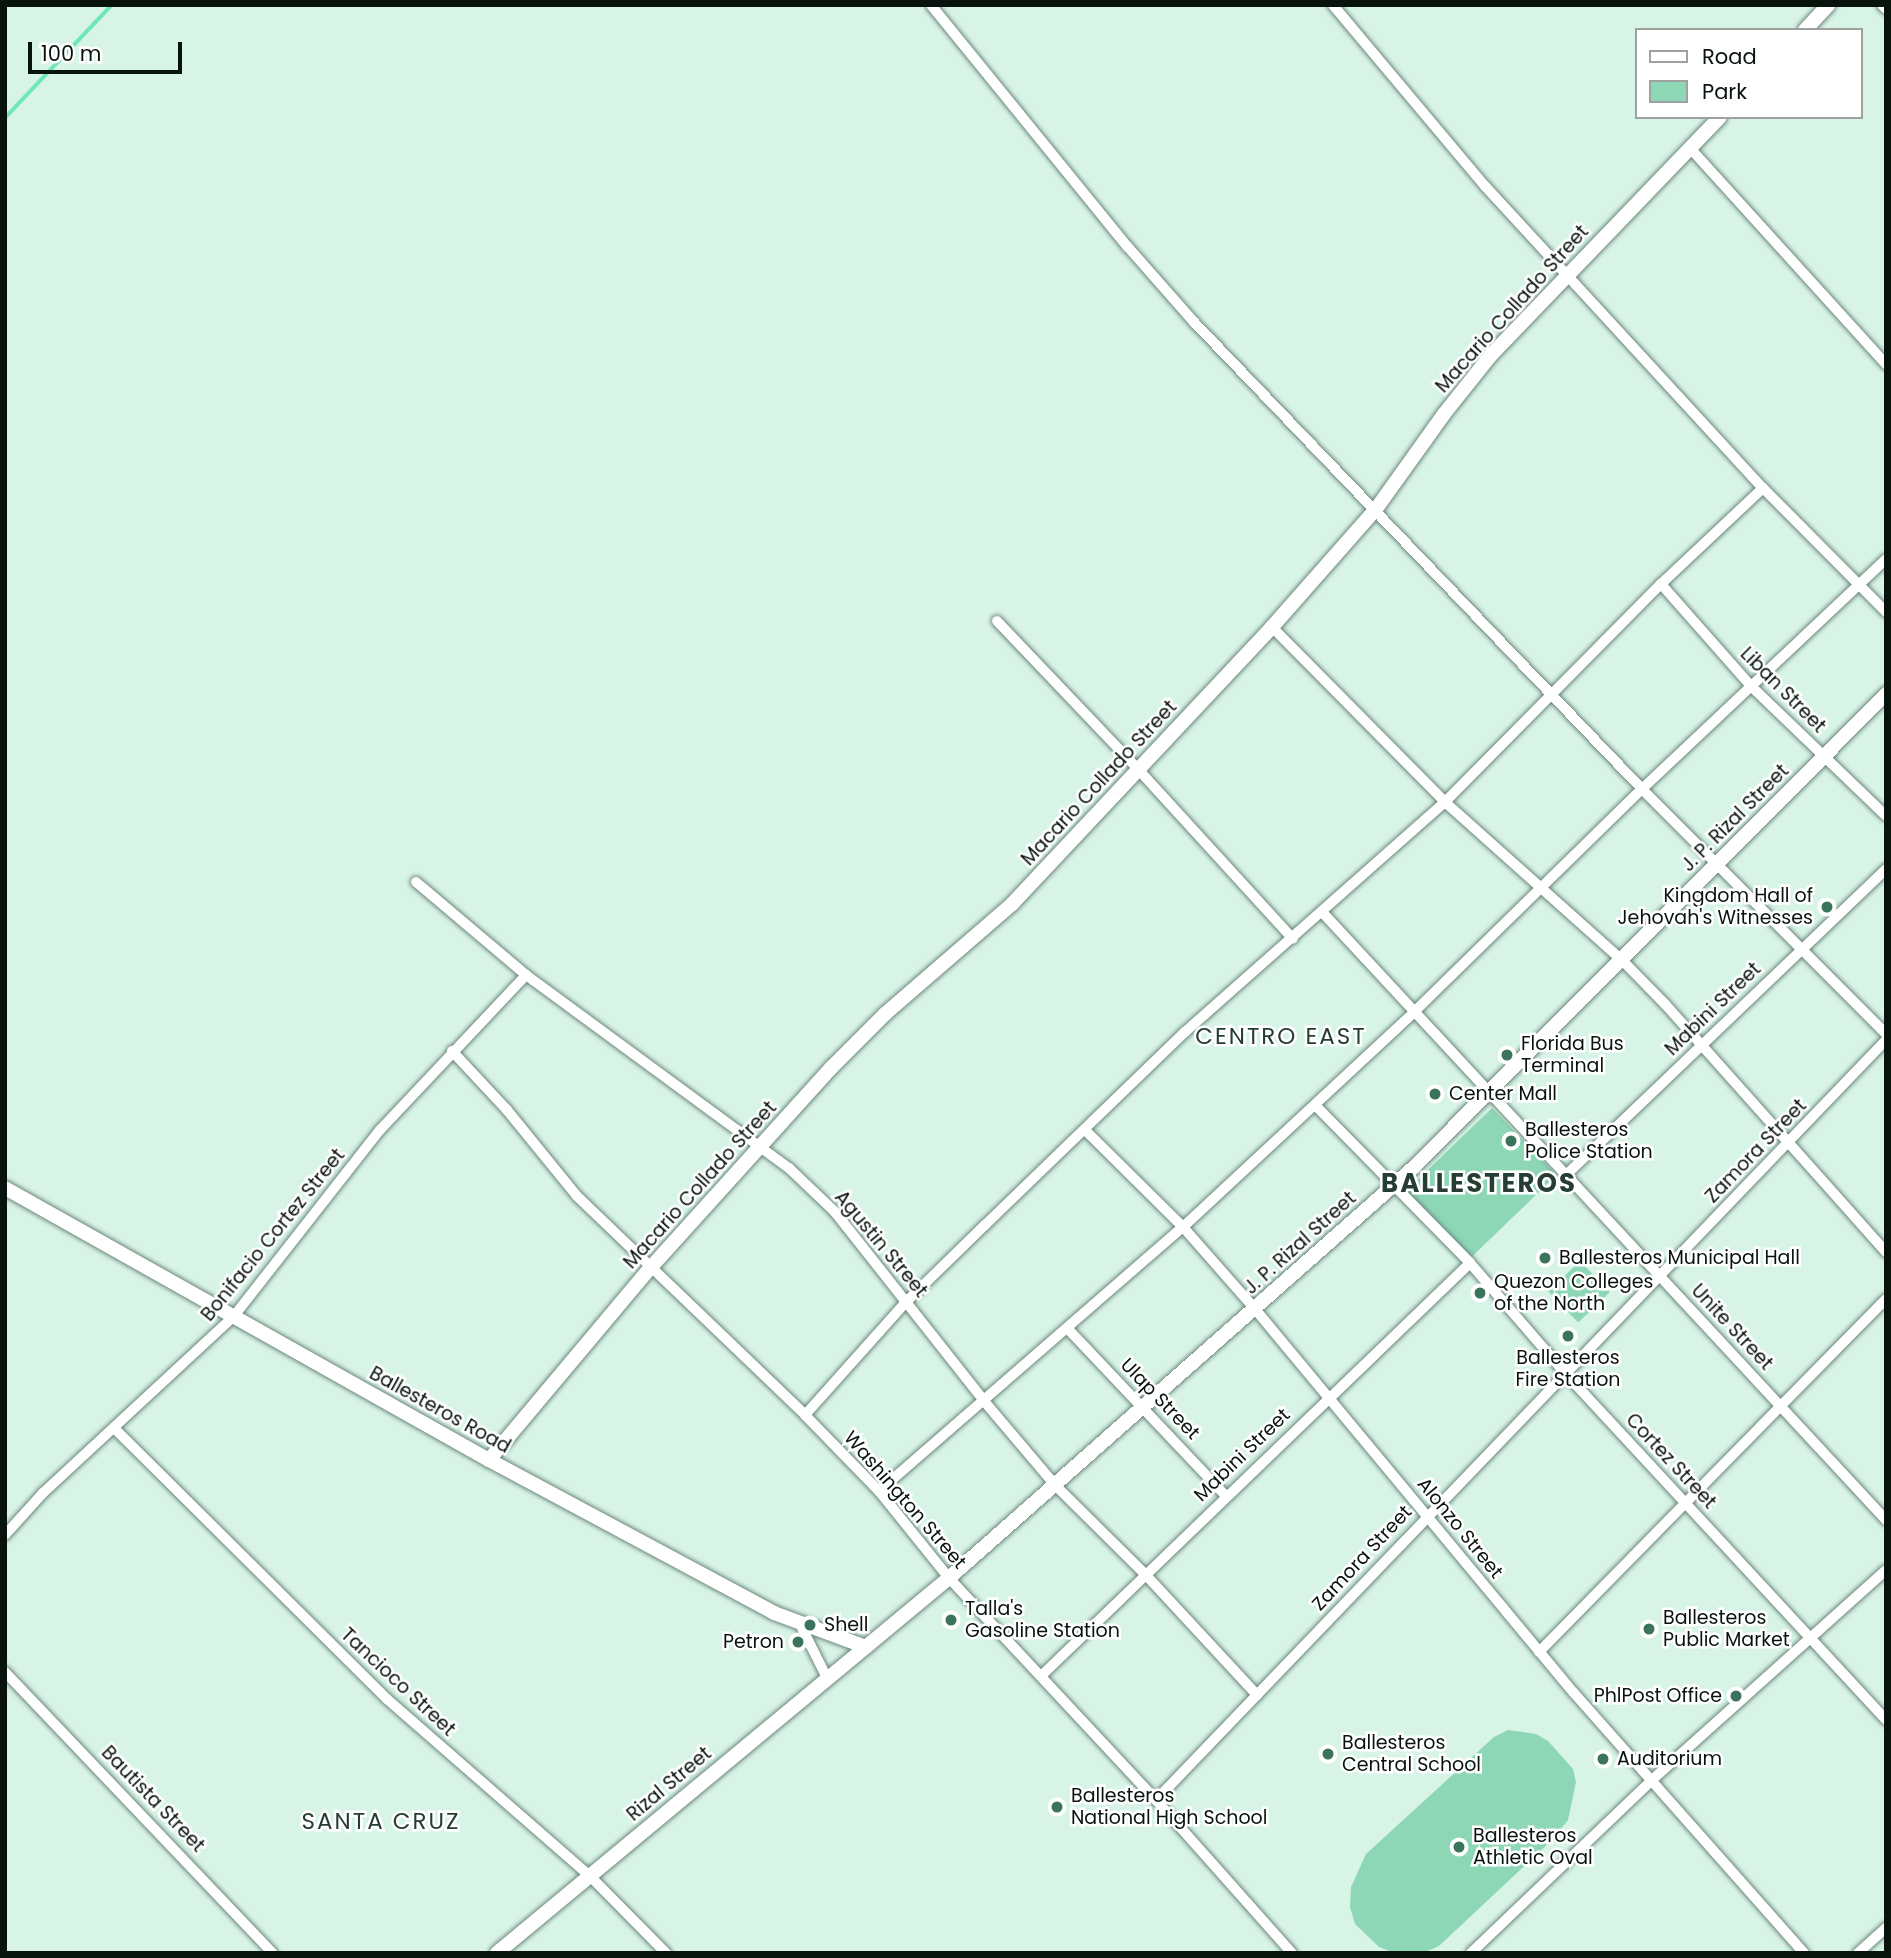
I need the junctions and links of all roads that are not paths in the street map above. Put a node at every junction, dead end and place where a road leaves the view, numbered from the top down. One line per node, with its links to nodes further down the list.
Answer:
1 (931, 5): 10 (street)
2 (1333, 5): 7 (street)
3 (1828, 5): 4 (main road)
4 (1807, 28)
5 (1718, 119): 6 (main road, Macario Collado Street)
6 (1690, 148): 7 (main road, Macario Collado Street); 8 (street)
7 (1567, 274): 9 (street); 10 (main road, Macario Collado Street)
8 (1886, 364)
9 (1763, 488): 12 (street); 13 (street)
10 (1376, 509): 16 (main road, Macario Collado Street); 19 (street)
11 (1886, 559): 13 (street)
12 (1661, 584): 17 (street, Liban Street); 19 (street)
13 (1859, 585): 14 (street); 17 (street)
14 (1886, 612)
15 (997, 621): 21 (street)
16 (1272, 627): 21 (main road, Macario Collado Street); 23 (street)
17 (1751, 686): 20 (street, Liban Street); 22 (street)
18 (1886, 694): 20 (main road, J. P. Rizal Street)
19 (1553, 696): 22 (street); 23 (street)
20 (1824, 755): 24 (street, Liban Street); 25 (main road, J. P. Rizal Street)
21 (1137, 768): 30 (street); 42 (main road, Macario Collado Street)
22 (1642, 789): 25 (street); 28 (street)
23 (1445, 802): 28 (street); 29 (street)
24 (1886, 816)
25 (1717, 863): 31 (street); 32 (main road, J. P. Rizal Street)
26 (1886, 869): 31 (street, Mabini Street)
27 (416, 883): 33 (street, Agustin Street)
28 (1540, 888): 32 (street); 34 (street)
29 (1323, 914): 30 (street); 34 (street, Unite Street)
30 (1293, 939): 40 (street)
31 (1800, 948): 35 (street); 36 (street, Mabini Street)
32 (1622, 960): 36 (street); 38 (main road, J. P. Rizal Street)
33 (526, 975): 37 (street, Bonifacio Cortez Street); 42 (street, Agustin Street)
34 (1415, 1012): 38 (street, Unite Street); 39 (street)
35 (1886, 1037): 41 (street, Zamora Street)
36 (1701, 1045): 41 (street); 43 (street, Mabini Street)
37 (452, 1051): 49 (street, Washington Street); 54 (street, Bonifacio Cortez Street)
38 (1490, 1092): 43 (street, Unite Street); 44 (main road, J. P. Rizal Street)
39 (1315, 1105): 44 (street, Cortez Street); 46 (street)
40 (1085, 1130): 46 (street, Alonzo Street); 52 (street)
41 (1787, 1144): 47 (street); 50 (street, Zamora Street)
42 (759, 1149): 49 (main road, Macario Collado Street); 52 (street, Agustin Street)
43 (1566, 1175): 50 (street, Unite Street)
44 (1393, 1186): 48 (street, Cortez Street); 53 (main road, J. P. Rizal Street)
45 (5, 1188): 54 (main road, Ballesteros Road)
46 (1183, 1227): 53 (street, Alonzo Street); 55 (street)
47 (1886, 1252)
48 (1470, 1262): 56 (street, Cortez Street); 57 (street, Mabini Street)
49 (652, 1266): 61 (street, Washington Street); 63 (main road, Macario Collado Street)
50 (1660, 1276): 56 (street, Zamora Street); 60 (street, Unite Street)
51 (1886, 1299): 60 (street)
52 (907, 1301): 58 (street, Agustin Street); 61 (street)
53 (1255, 1309): 57 (street, Alonzo Street); 59 (main road, J. P. Rizal Street)
54 (234, 1316): 62 (street, Bonifacio Cortez Street); 63 (main road, Ballesteros Road)
55 (1068, 1329): 58 (street); 59 (street, Ulap Street)
56 (1564, 1372): 67 (street, Cortez Street); 68 (street, Zamora Street)
57 (1330, 1395): 66 (street, Mabini Street); 68 (street, Alonzo Street)
58 (984, 1401): 64 (street, Agustin Street); 65 (street)
59 (1145, 1406): 64 (main road, J. P. Rizal Street); 66 (street, Ulap Street)
60 (1782, 1406): 67 (street); 69 (street, Unite Street)
61 (805, 1415): 65 (street, Washington Street)
62 (114, 1428): 70 (street, Bonifacio Cortez Street); 85 (street, Tancioco Street)
63 (489, 1460): 74 (main road, Ballesteros Road)
64 (1055, 1485): 72 (street, Agustin Street); 73 (main road, J. P. Rizal Street)
65 (879, 1491): 73 (street, Washington Street)
66 (1226, 1496): 72 (street, Mabini Street)
67 (1688, 1504): 75 (street, Cortez Street); 77 (street)
68 (1427, 1515): 77 (street, Alonzo Street); 81 (street, Zamora Street)
69 (1886, 1520)
70 (5, 1535)
71 (1886, 1570): 75 (street)
72 (1145, 1574): 79 (street, Mabini Street); 81 (street, Agustin Street)
73 (949, 1578): 76 (main road, J. P. Rizal Street); 79 (street, Washington Street)
74 (800, 1625): 76 (main road, Ballesteros Road); 80 (street)
75 (1811, 1638): 82 (street, Cortez Street); 83 (street)
76 (866, 1647): 80 (main road, Rizal Street)
77 (1539, 1652): 83 (street, Alonzo Street)
78 (5, 1672): 87 (street, Bautista Street)
79 (1041, 1675): 84 (street, Washington Street)
80 (827, 1678): 85 (main road, Rizal Street)
81 (1257, 1695): 84 (street, Zamora Street)
82 (1886, 1720)
83 (1652, 1780): 91 (street); 92 (street, Alonzo Street)
84 (1156, 1800): 90 (street, Washington Street)
85 (589, 1875): 88 (main road, Rizal Street); 89 (street, Tancioco Street)
86 (1886, 1928): 93 (street)
87 (273, 1953)
88 (497, 1953)
89 (666, 1953)
90 (1292, 1953)
91 (1471, 1953)
92 (1804, 1953)
93 (1858, 1953)

